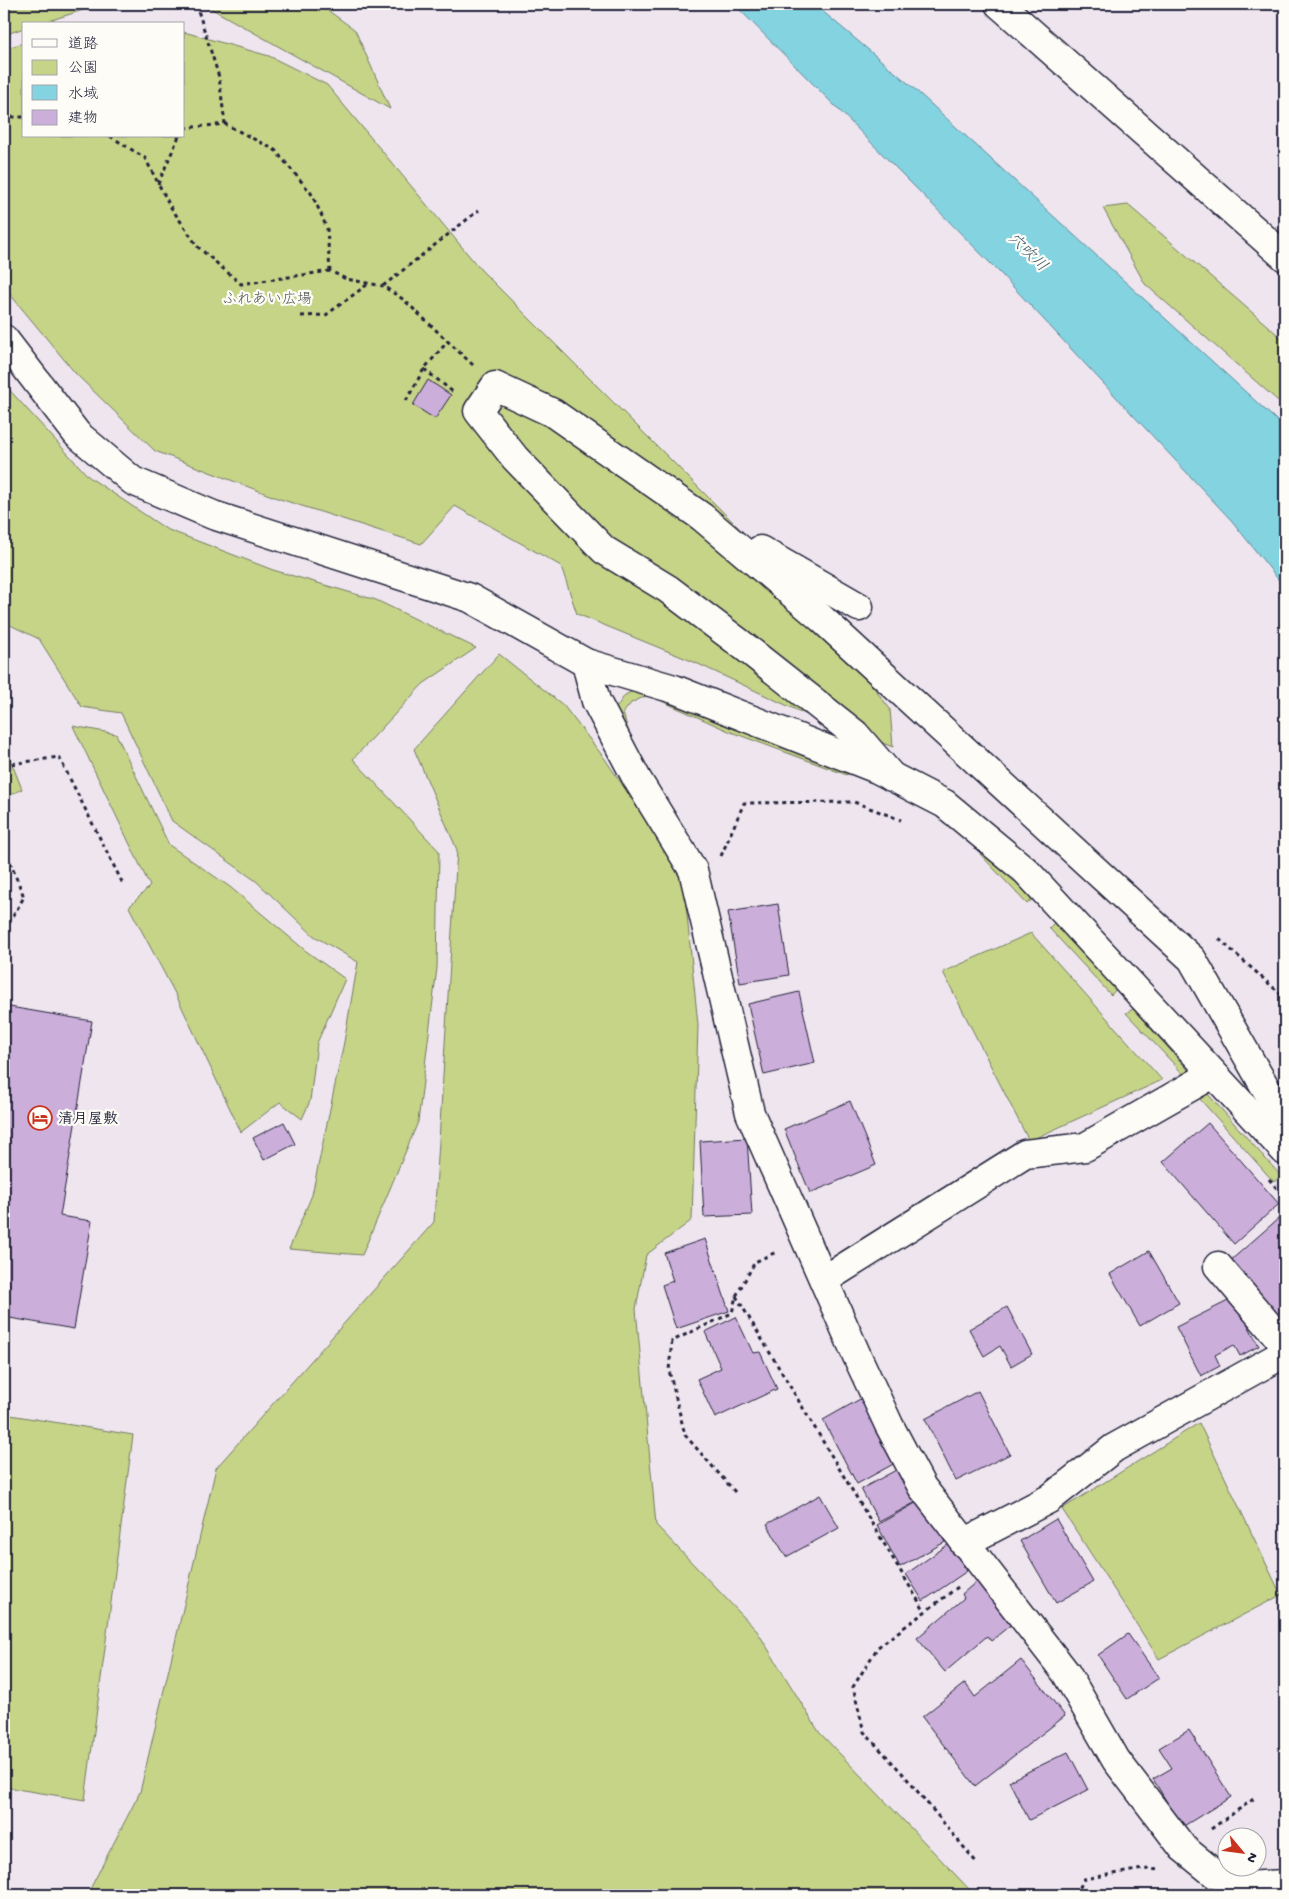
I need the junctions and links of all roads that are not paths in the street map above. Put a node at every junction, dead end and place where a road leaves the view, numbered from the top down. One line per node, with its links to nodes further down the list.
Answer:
1 (999, 4): 3 (street)
2 (1021, 4): 3 (street)
3 (1046, 46): 4 (street)
4 (1285, 257)
5 (4, 339): 8 (street)
6 (702, 517): 7 (street); 9 (street); 11 (street)
7 (860, 607)
8 (586, 663): 9 (street); 14 (street)
9 (892, 777): 10 (street)
10 (1213, 1074): 12 (street); 14 (street)
11 (1285, 1126)
12 (1285, 1151)
13 (1218, 1266): 15 (street)
14 (824, 1280): 17 (street)
15 (1285, 1345)
16 (1285, 1353): 17 (street)
17 (964, 1542): 18 (street)
18 (1285, 1884)

